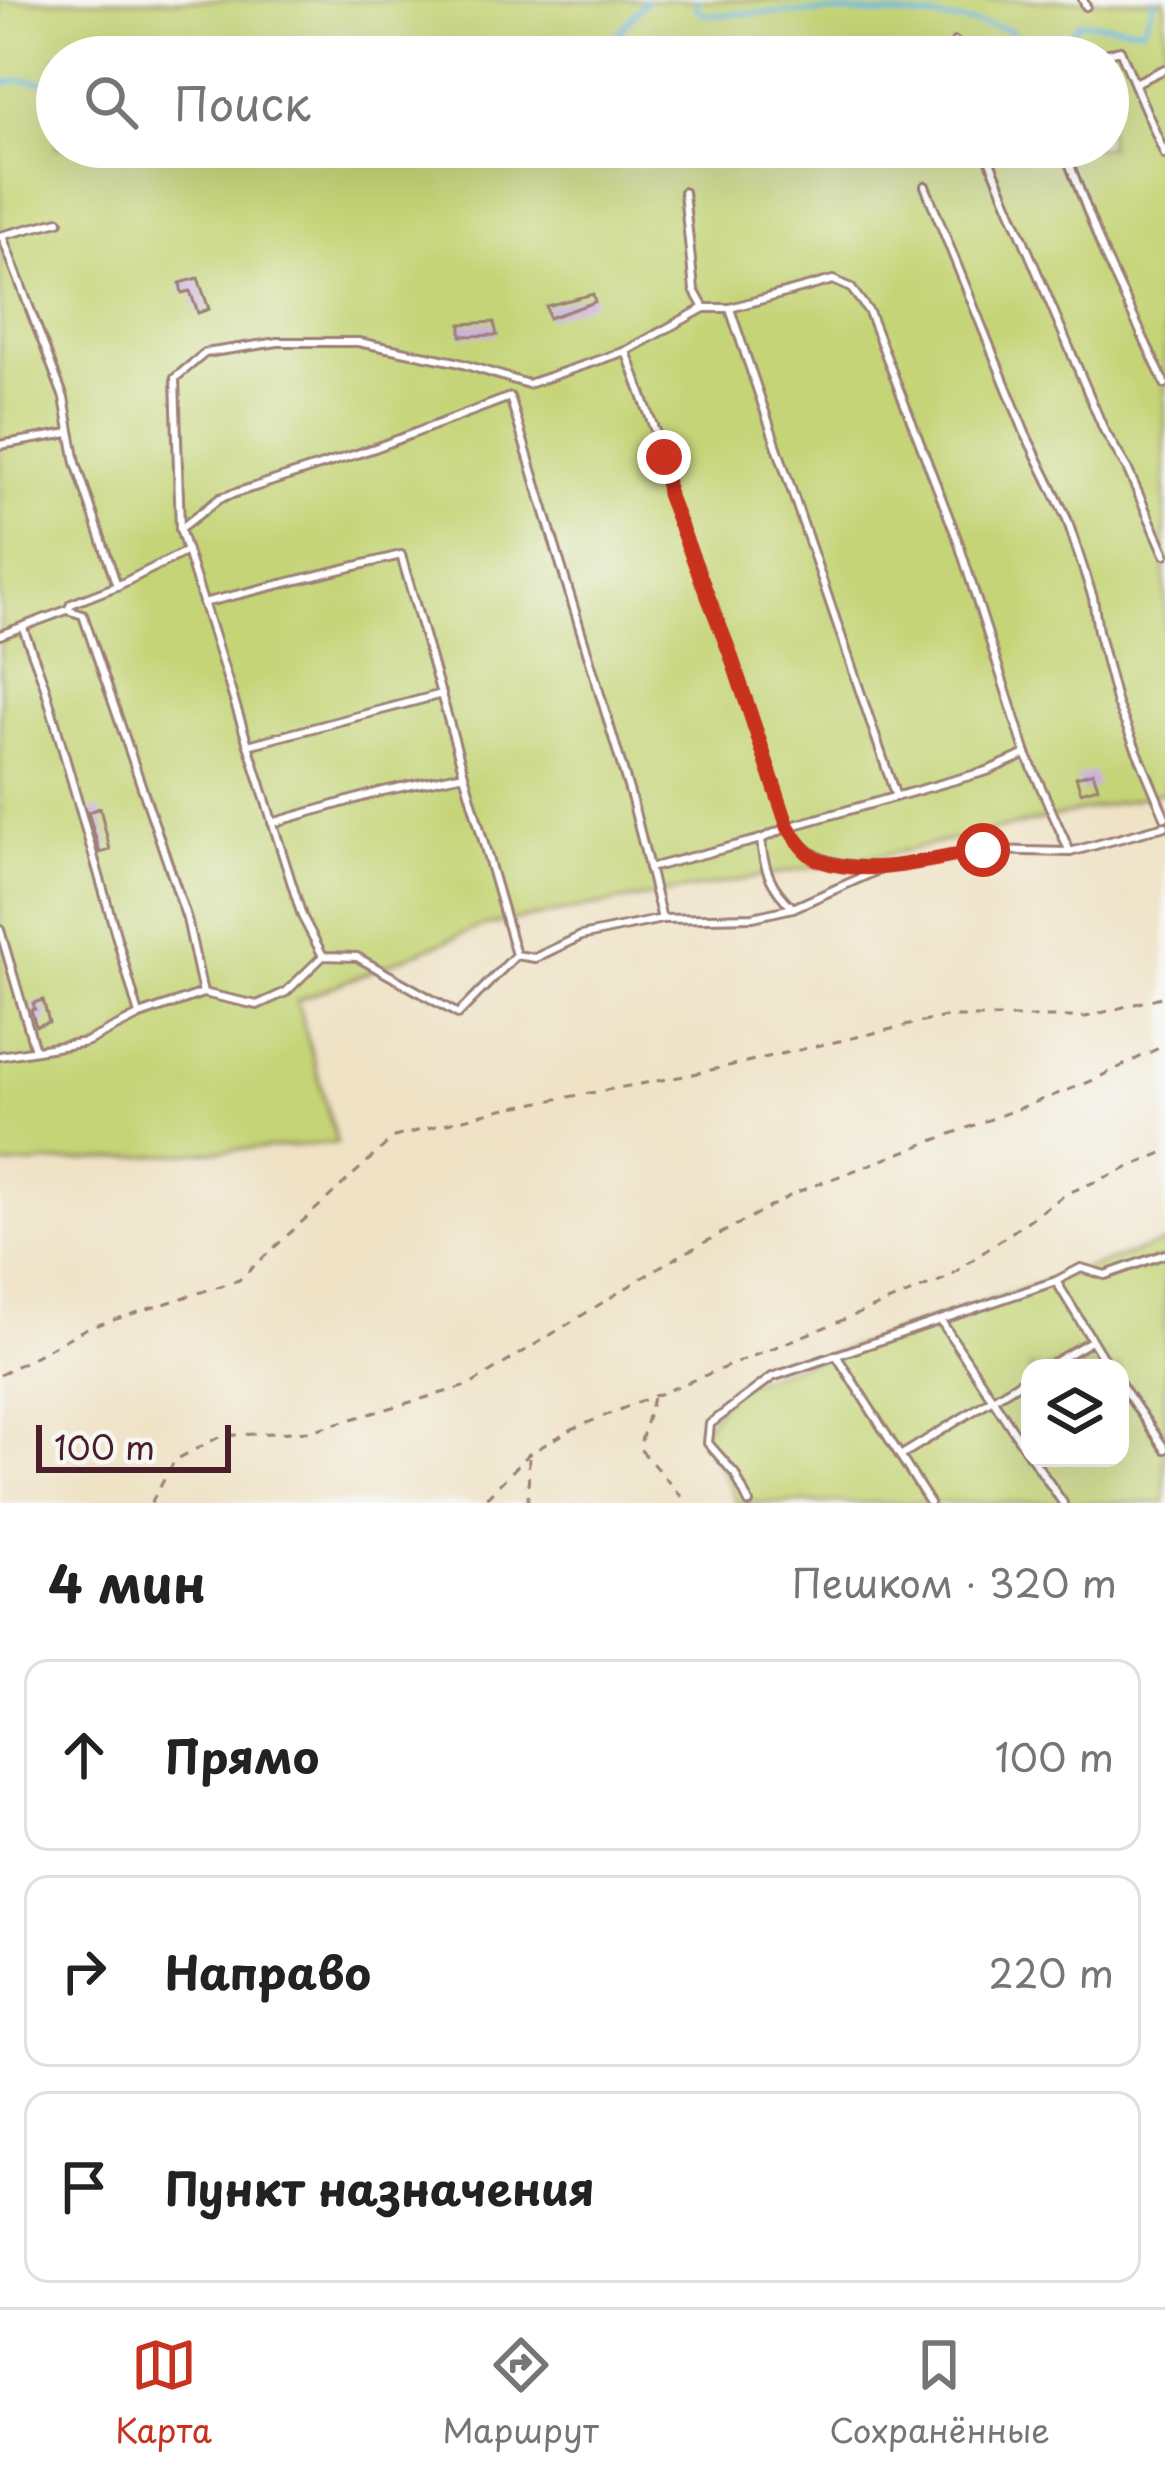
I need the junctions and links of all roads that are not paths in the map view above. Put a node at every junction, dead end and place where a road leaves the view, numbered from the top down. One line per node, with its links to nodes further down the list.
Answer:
1 (1165, 69): 3 (lane)
2 (1129, 70): 3 (lane)
3 (1135, 83): 4 (lane)
4 (1165, 154)
5 (993, 168): 21 (lane)
6 (1071, 168): 15 (lane)
7 (925, 186): 32 (lane)
8 (684, 192): 11 (lane)
9 (59, 221): 10 (lane)
10 (1, 236): 17 (lane)
11 (704, 308): 12 (lane); 13 (lane)
12 (730, 308): 29 (lane); 31 (lane)
13 (626, 351): 14 (lane); 35 (lane)
14 (516, 381): 16 (lane); 19 (lane)
15 (1165, 384)
16 (510, 397): 19 (lane); 38 (lane)
17 (69, 433): 18 (lane); 22 (lane)
18 (0, 445)
19 (180, 529): 20 (lane)
20 (187, 551): 22 (lane); 23 (lane)
21 (1165, 554)
22 (117, 586): 24 (lane)
23 (203, 603): 27 (lane); 28 (lane)
24 (68, 610): 25 (lane); 45 (lane)
25 (23, 628): 26 (lane); 46 (lane)
26 (0, 635)
27 (442, 694): 28 (lane); 30 (lane)
28 (247, 746): 33 (lane)
29 (1026, 754): 31 (lane); 37 (lane)
30 (464, 774): 33 (lane); 43 (lane)
31 (895, 794): 35 (lane)
32 (1165, 817)
33 (272, 824): 44 (lane)
34 (1165, 826): 37 (lane)
35 (788, 827): 36 (lane); 39 (lane)
36 (760, 839): 38 (lane); 40 (lane)
37 (1070, 852): 39 (lane)
38 (649, 868): 41 (lane)
39 (882, 868): 40 (lane)
40 (793, 908): 41 (lane)
41 (662, 919): 43 (lane)
42 (0, 930): 47 (lane)
43 (516, 955): 44 (lane)
44 (323, 956): 45 (lane)
45 (203, 993): 46 (lane)
46 (140, 1015): 47 (lane)
47 (35, 1050): 48 (lane)
48 (0, 1056)
49 (1165, 1254): 50 (lane)
50 (1056, 1280): 51 (lane); 52 (lane)
51 (940, 1321): 53 (lane); 58 (lane)
52 (1091, 1341): 54 (lane); 55 (lane)
53 (836, 1354): 61 (lane); 63 (lane)
54 (1060, 1359)
55 (1103, 1359)
56 (1021, 1381): 58 (lane)
57 (1129, 1396): 60 (lane)
58 (990, 1399): 59 (lane); 61 (lane)
59 (1021, 1443)
60 (1165, 1449)
61 (899, 1456): 64 (lane)
62 (1038, 1467): 65 (lane)
63 (749, 1503)
64 (930, 1503)
65 (1064, 1503)

